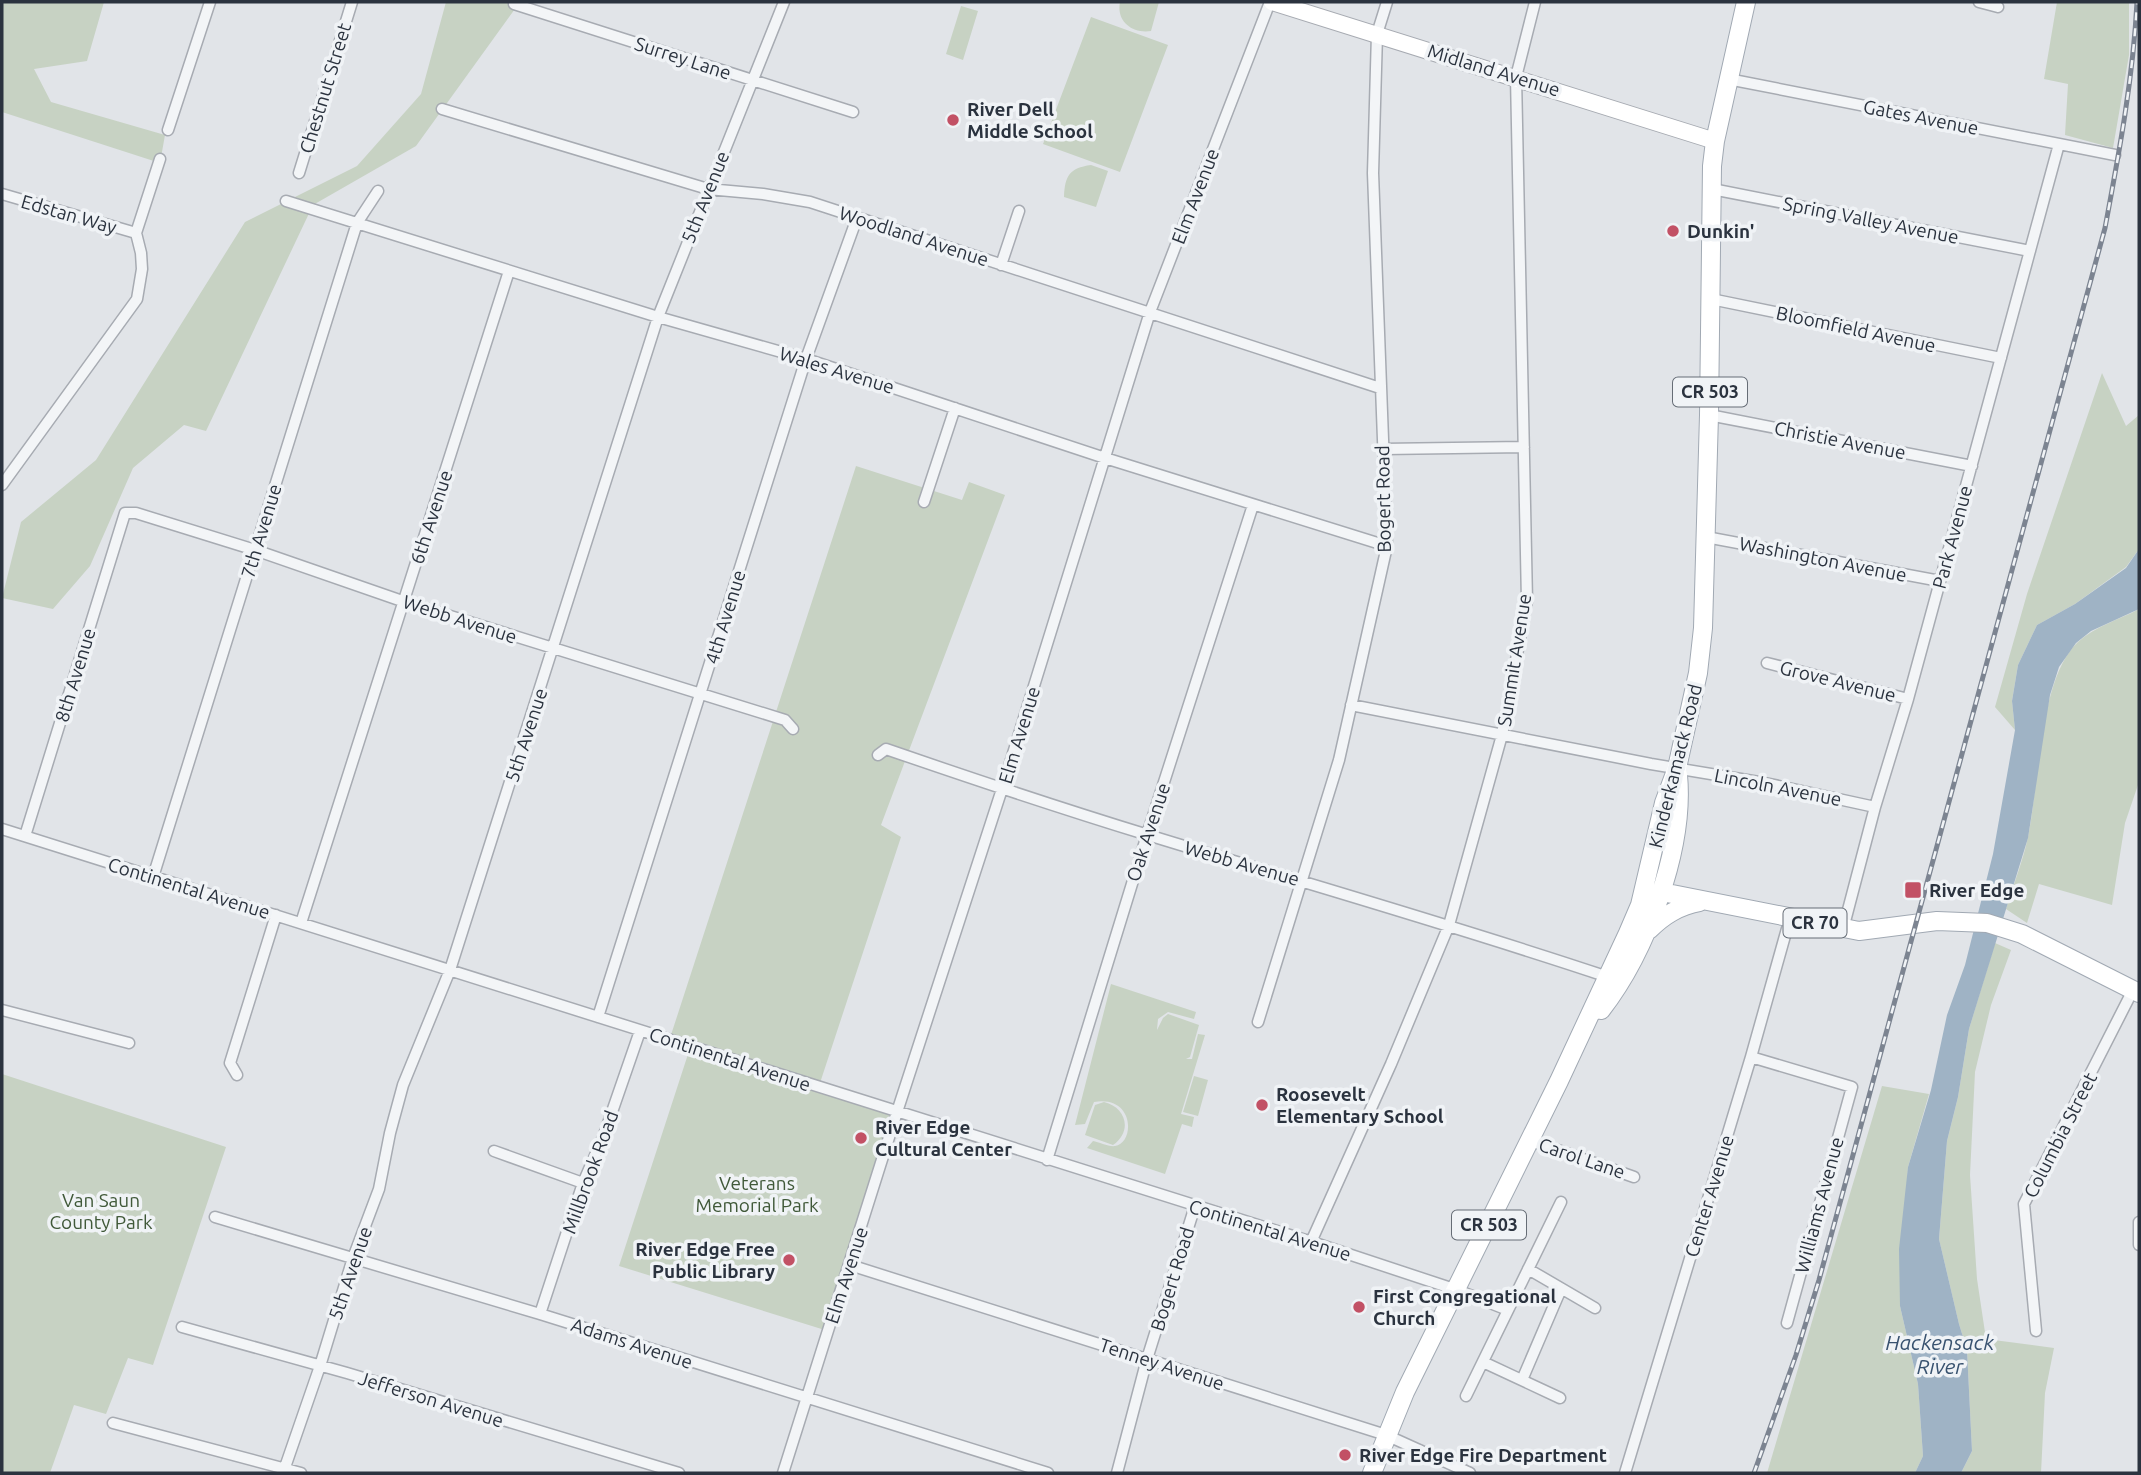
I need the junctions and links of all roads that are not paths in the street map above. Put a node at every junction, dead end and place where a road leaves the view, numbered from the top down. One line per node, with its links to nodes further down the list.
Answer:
1 (209, 2): 17 (street)
2 (352, 2): 22 (street, Chestnut Street)
3 (784, 2): 14 (street, 5th Avenue)
4 (1271, 2): 11 (street, Midland Avenue); 36 (street, Elm Avenue)
5 (1387, 2): 11 (street, Bogert Road)
6 (1535, 2): 12 (street, Summit Avenue)
7 (1746, 2): 13 (main road, Kinderkamack Road / CR 503)
8 (1979, 2): 10 (street)
9 (514, 4): 14 (street, Surrey Lane)
10 (1998, 7)
11 (1377, 34): 12 (street, Midland Avenue); 40 (street, Bogert Road)
12 (1516, 77): 18 (street, Midland Avenue); 43 (street, Summit Avenue)
13 (1728, 79): 18 (main road, Kinderkamack Road / CR 503); 19 (street, Gates Avenue)
14 (752, 80): 16 (street, Surrey Lane); 23 (street, 5th Avenue)
15 (442, 109): 23 (street, Woodland Avenue)
16 (853, 112)
17 (168, 130)
18 (1715, 141): 24 (main road, Kinderkamack Road / CR 503)
19 (2059, 144): 20 (street, Gates Avenue); 32 (street, Park Avenue)
20 (2115, 155)
21 (160, 159): 31 (street)
22 (299, 173)
23 (708, 189): 29 (street, Woodland Avenue); 37 (street, 5th Avenue)
24 (1712, 189): 32 (street, Spring Valley Avenue); 35 (main road, Kinderkamack Road / CR 503)
25 (378, 191): 30 (street, 7th Avenue)
26 (2, 194): 31 (street, Edstan Way)
27 (286, 201): 30 (street, Wales Avenue)
28 (1019, 211): 33 (street)
29 (857, 218): 33 (street, Woodland Avenue); 39 (street, 4th Avenue)
30 (357, 223): 34 (street, Wales Avenue); 53 (street, 7th Avenue)
31 (135, 233): 47 (street)
32 (2030, 251): 38 (street, Park Avenue)
33 (1001, 265): 36 (street, Woodland Avenue)
34 (509, 271): 37 (street, Wales Avenue); 55 (street, 6th Avenue)
35 (1711, 299): 38 (street, Bloomfield Avenue); 42 (main road, Kinderkamack Road / CR 503)
36 (1150, 312): 40 (street, Woodland Avenue); 45 (street, Elm Avenue)
37 (658, 317): 39 (street, Wales Avenue); 56 (street, 5th Avenue)
38 (2001, 358): 46 (street, Park Avenue)
39 (806, 359): 41 (street, Wales Avenue); 58 (street, 4th Avenue)
40 (1380, 388): 44 (street, Bogert Road)
41 (955, 408): 45 (street, Wales Avenue); 48 (street)
42 (1709, 415): 46 (street, Christie Avenue); 51 (main road, Kinderkamack Road / CR 503)
43 (1524, 447): 44 (street); 62 (street, Summit Avenue)
44 (1383, 449): 52 (street, Bogert Road)
45 (1105, 458): 49 (street, Wales Avenue); 65 (street, Elm Avenue)
46 (1972, 466): 54 (street, Park Avenue)
47 (2, 485)
48 (924, 502)
49 (1253, 505): 52 (street, Wales Avenue); 68 (street, Oak Avenue)
50 (125, 513): 53 (street, Webb Avenue); 69 (street, 8th Avenue)
51 (1706, 537): 54 (street, Washington Avenue); 64 (main road, Kinderkamack Road / CR 503)
52 (1387, 545): 60 (street, Bogert Road)
53 (255, 550): 55 (street, Webb Avenue); 71 (street, 7th Avenue)
54 (1940, 581): 59 (street, Park Avenue)
55 (405, 601): 56 (street, Webb Avenue); 77 (street, 6th Avenue)
56 (554, 648): 58 (street, Webb Avenue); 82 (street, 5th Avenue)
57 (1767, 663): 59 (street, Grove Avenue)
58 (701, 694): 61 (street, Webb Avenue); 86 (street, 4th Avenue)
59 (1908, 699): 66 (street, Park Avenue)
60 (1351, 705): 62 (street, Lincoln Avenue); 72 (street, Bogert Road)
61 (793, 729)
62 (1502, 735): 64 (street, Lincoln Avenue); 78 (street, Summit Avenue)
63 (878, 755): 65 (street, Webb Avenue)
64 (1678, 768): 66 (street, Lincoln Avenue); 70 (main road); 83 (main road, Kinderkamack Road / CR 503)
65 (1002, 789): 68 (street, Webb Avenue); 93 (street, Elm Avenue)
66 (1875, 807): 79 (street, Park Avenue)
67 (2, 829): 69 (street, Continental Avenue)
68 (1147, 835): 72 (street, Webb Avenue); 96 (street, Oak Avenue)
69 (25, 836): 71 (street, Continental Avenue)
70 (1670, 856): 73 (main road); 74 (main road)
71 (153, 877): 75 (street, Continental Avenue)
72 (1302, 881): 78 (street, Webb Avenue); 87 (street, Bogert Road)
73 (1662, 892): 74 (main road, CR 70); 80 (main road)
74 (1706, 901): 76 (main road, CR 70); 80 (main road)
75 (276, 915): 77 (street, Continental Avenue); 92 (street)
76 (1790, 918): 79 (main road, CR 70); 91 (street, Center Avenue)
77 (301, 923): 82 (street, Continental Avenue)
78 (1448, 925): 83 (street, Webb Avenue); 103 (street, Summit Avenue)
79 (1843, 929): 84 (main road, CR 70)
80 (1644, 935): 81 (main road)
81 (1628, 964): 83 (main road); 89 (main road)
82 (450, 970): 86 (street, Continental Avenue); 105 (street, 5th Avenue)
83 (1608, 977): 89 (main road, Kinderkamack Road / CR 503)
84 (2136, 992): 115 (street, Columbia Street)
85 (2, 1010): 90 (street)
86 (598, 1017): 88 (street, Continental Avenue)
87 (1258, 1022)
88 (640, 1031): 93 (street, Continental Avenue); 98 (street, Millbrook Road)
89 (1581, 1035): 94 (main road, Kinderkamack Road / CR 503)
90 (129, 1044)
91 (1751, 1057): 113 (street, Williams Avenue); 133 (street, Center Avenue)
92 (237, 1075)
93 (897, 1112): 96 (street, Continental Avenue); 106 (street, Elm Avenue)
94 (1529, 1140): 97 (street, Carol Lane); 109 (main road, Kinderkamack Road / CR 503)
95 (494, 1151): 98 (street)
96 (1047, 1160): 100 (street, Continental Avenue)
97 (1634, 1177)
98 (583, 1183): 112 (street, Millbrook Road)
99 (1561, 1202): 107 (street)
100 (1195, 1206): 103 (street, Continental Avenue); 116 (street, Bogert Road)
101 (215, 1217): 105 (street, Adams Avenue)
102 (2139, 1222): 104 (street)
103 (1311, 1242): 109 (street, Continental Avenue)
104 (2139, 1245)
105 (353, 1258): 112 (street, Adams Avenue); 118 (street, 5th Avenue)
106 (850, 1265): 116 (street, Tenney Avenue); 121 (street, Elm Avenue)
107 (1528, 1269): 108 (street); 111 (street)
108 (1560, 1289): 110 (street); 119 (street)
109 (1457, 1290): 111 (street, Continental Avenue); 124 (main road, Kinderkamack Road / CR 503)
110 (1595, 1308)
111 (1508, 1310): 117 (street)
112 (540, 1314): 121 (street, Adams Avenue)
113 (1787, 1323)
114 (182, 1327): 118 (street, Jefferson Avenue)
115 (2036, 1331)
116 (1147, 1359): 124 (street, Tenney Avenue); 130 (street, Bogert Road)
117 (1483, 1362): 119 (street); 120 (street)
118 (320, 1366): 125 (street, 5th Avenue); 127 (street, Jefferson Avenue)
119 (1522, 1380): 122 (street)
120 (1466, 1396)
121 (807, 1398): 128 (street, Elm Avenue); 129 (street, Adams Avenue)
122 (1560, 1398)
123 (113, 1423): 125 (street)
124 (1386, 1435): 131 (main road, Kinderkamack Road / CR 503); 132 (street, Tenney Avenue)
125 (284, 1471): 126 (street)
126 (301, 1473)
127 (679, 1473)
128 (783, 1473)
129 (1048, 1473)
130 (1117, 1473)
131 (1372, 1473)
132 (1470, 1473)
133 (1625, 1473)

